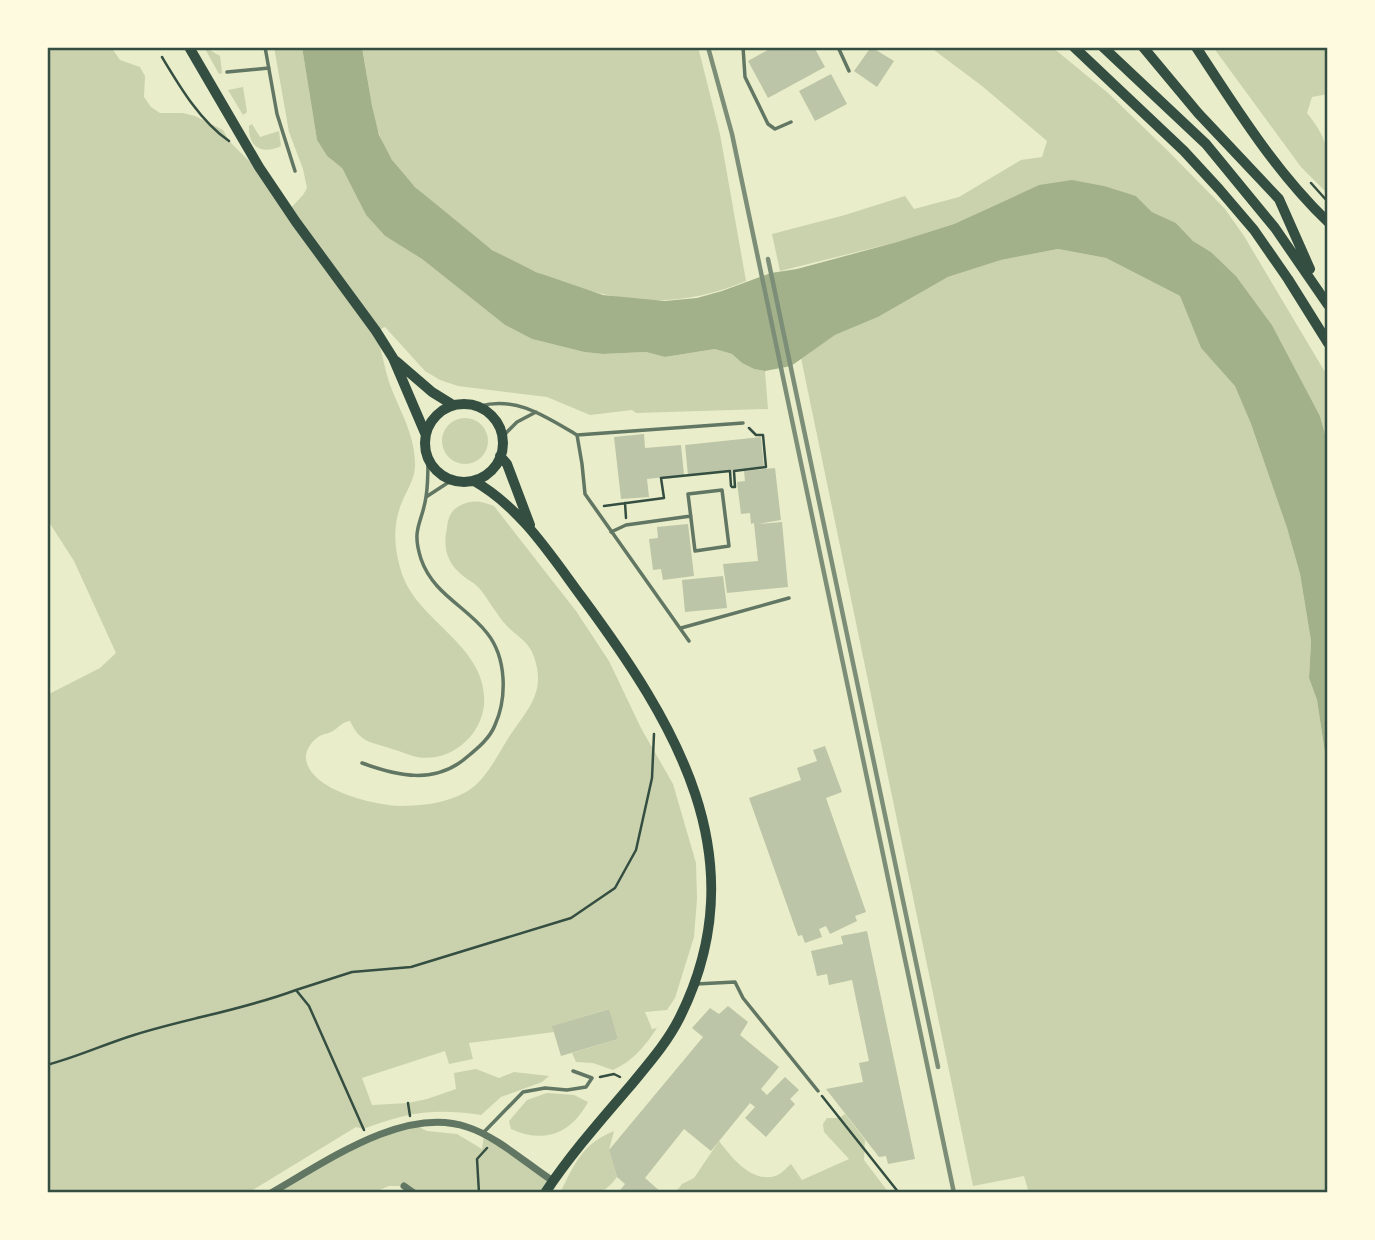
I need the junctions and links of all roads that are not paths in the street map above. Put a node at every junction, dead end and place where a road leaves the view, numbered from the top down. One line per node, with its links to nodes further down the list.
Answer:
1 (189, 47): 18 (main road)
2 (265, 47): 9 (lane)
3 (838, 47): 10 (lane)
4 (1074, 47): 17 (main road)
5 (1103, 47): 15 (main road)
6 (1143, 47): 15 (main road)
7 (1196, 47): 14 (main road)
8 (743, 49): 12 (lane)
9 (269, 68): 11 (lane); 13 (lane)
10 (849, 71)
11 (228, 72)
12 (790, 122)
13 (295, 171)
14 (1328, 222)
15 (1321, 293): 16 (main road)
16 (1328, 304)
17 (1328, 343)
18 (393, 358): 19 (main road); 23 (main road)
19 (453, 405): 20 (main road); 23 (main road)
20 (480, 406): 21 (lane); 24 (main road)
21 (538, 411): 24 (lane); 25 (lane)
22 (745, 424): 25 (lane)
23 (425, 433): 27 (main road)
24 (503, 436): 26 (main road)
25 (577, 436): 33 (lane)
26 (500, 456): 29 (main road); 32 (main road)
27 (428, 459): 28 (main road); 30 (lane)
28 (452, 480): 29 (main road); 30 (lane)
29 (474, 481): 32 (main road)
30 (426, 497): 37 (lane)
31 (691, 516): 31 (lane); 33 (lane)
32 (531, 529): 38 (main road)
33 (610, 533): 35 (lane)
34 (789, 598): 35 (lane)
35 (681, 628): 36 (lane)
36 (689, 641)
37 (362, 763)
38 (694, 984): 40 (lane); 42 (main road)
39 (573, 1071): 41 (lane)
40 (818, 1091)
41 (482, 1134): 42 (street); 44 (street)
42 (552, 1181): 46 (main road)
43 (404, 1186): 45 (street)
44 (271, 1193)
45 (414, 1193)
46 (545, 1193)

